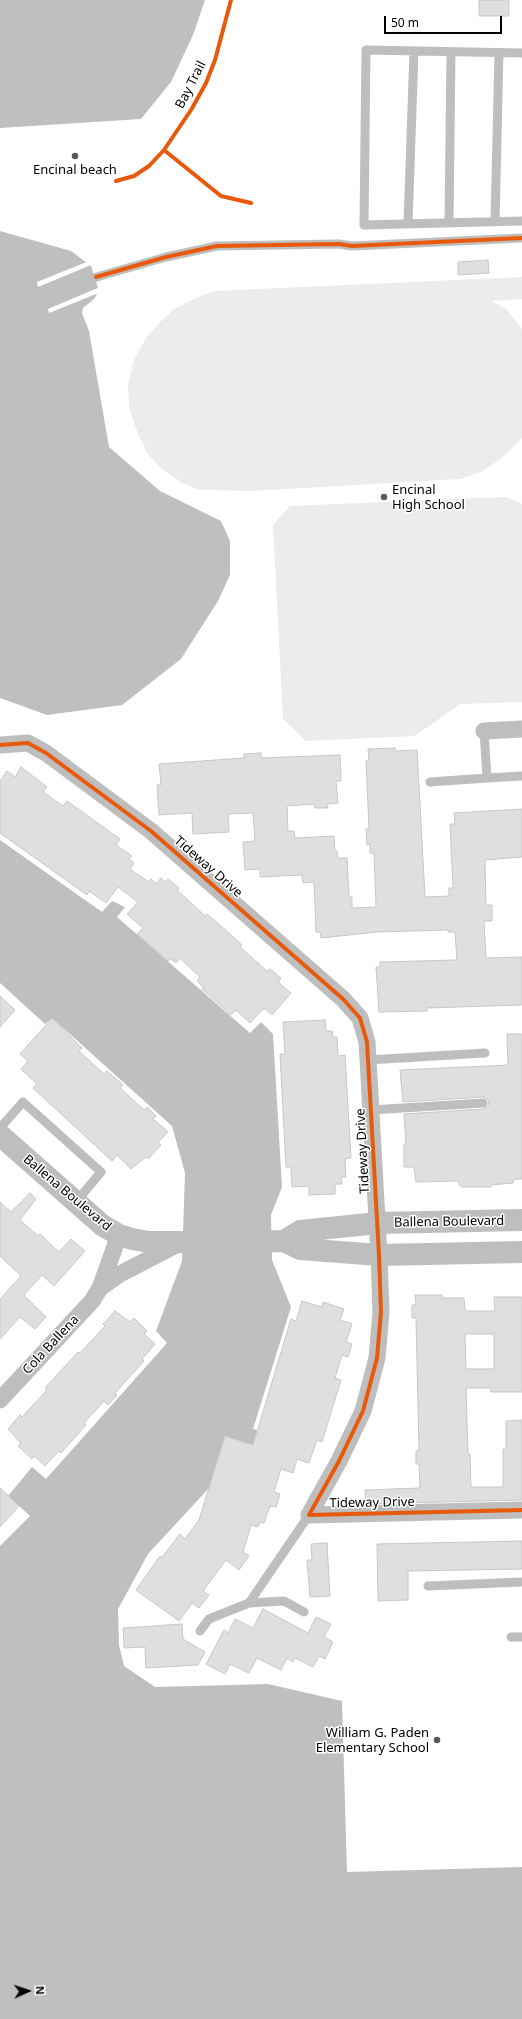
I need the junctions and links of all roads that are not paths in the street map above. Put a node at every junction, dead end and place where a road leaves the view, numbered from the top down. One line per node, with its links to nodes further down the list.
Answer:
1 (414, 51): 2 (lane); 8 (lane); 8 (lane)
2 (451, 52): 3 (lane); 7 (lane)
3 (499, 53): 4 (lane); 6 (lane)
4 (522, 53)
5 (522, 221): 6 (lane)
6 (495, 222): 7 (lane)
7 (449, 223): 8 (lane)
8 (408, 224)
9 (522, 238): 10 (lane)
10 (69, 285)
11 (522, 729): 12 (street)
12 (484, 731): 15 (lane)
13 (0, 745): 18 (street, Tideway Drive)
14 (522, 776): 15 (lane)
15 (487, 778): 16 (lane)
16 (430, 782)
17 (485, 1053): 18 (lane)
18 (368, 1060): 20 (street, Tideway Drive)
19 (483, 1104): 20 (lane)
20 (371, 1110): 25 (street, Tideway Drive)
21 (0, 1128): 23 (lane)
22 (0, 1135): 23 (street, Ballena Boulevard)
23 (76, 1202): 26 (street, Ballena Boulevard)
24 (522, 1220): 25 (street, Ballena Boulevard)
25 (378, 1223): 27 (street, Ballena Boulevard); 30 (street, Tideway Drive)
26 (119, 1235): 28 (street, Ballena Boulevard); 31 (street, Cola Ballena)
27 (284, 1241): 28 (street, Ballena Boulevard); 30 (street, Ballena Boulevard)
28 (180, 1242): 31 (street, Cola Ballena)
29 (522, 1252): 30 (street, Ballena Boulevard)
30 (379, 1255): 34 (street, Tideway Drive)
31 (100, 1288): 32 (street, Cola Ballena)
32 (0, 1400)
33 (522, 1510): 34 (street, Tideway Drive)
34 (309, 1515): 37 (lane)
35 (522, 1582): 36 (lane)
36 (428, 1586)
37 (249, 1603): 38 (lane); 39 (lane)
38 (304, 1612)
39 (200, 1631)
40 (511, 1637): 41 (lane)
41 (522, 1637)

